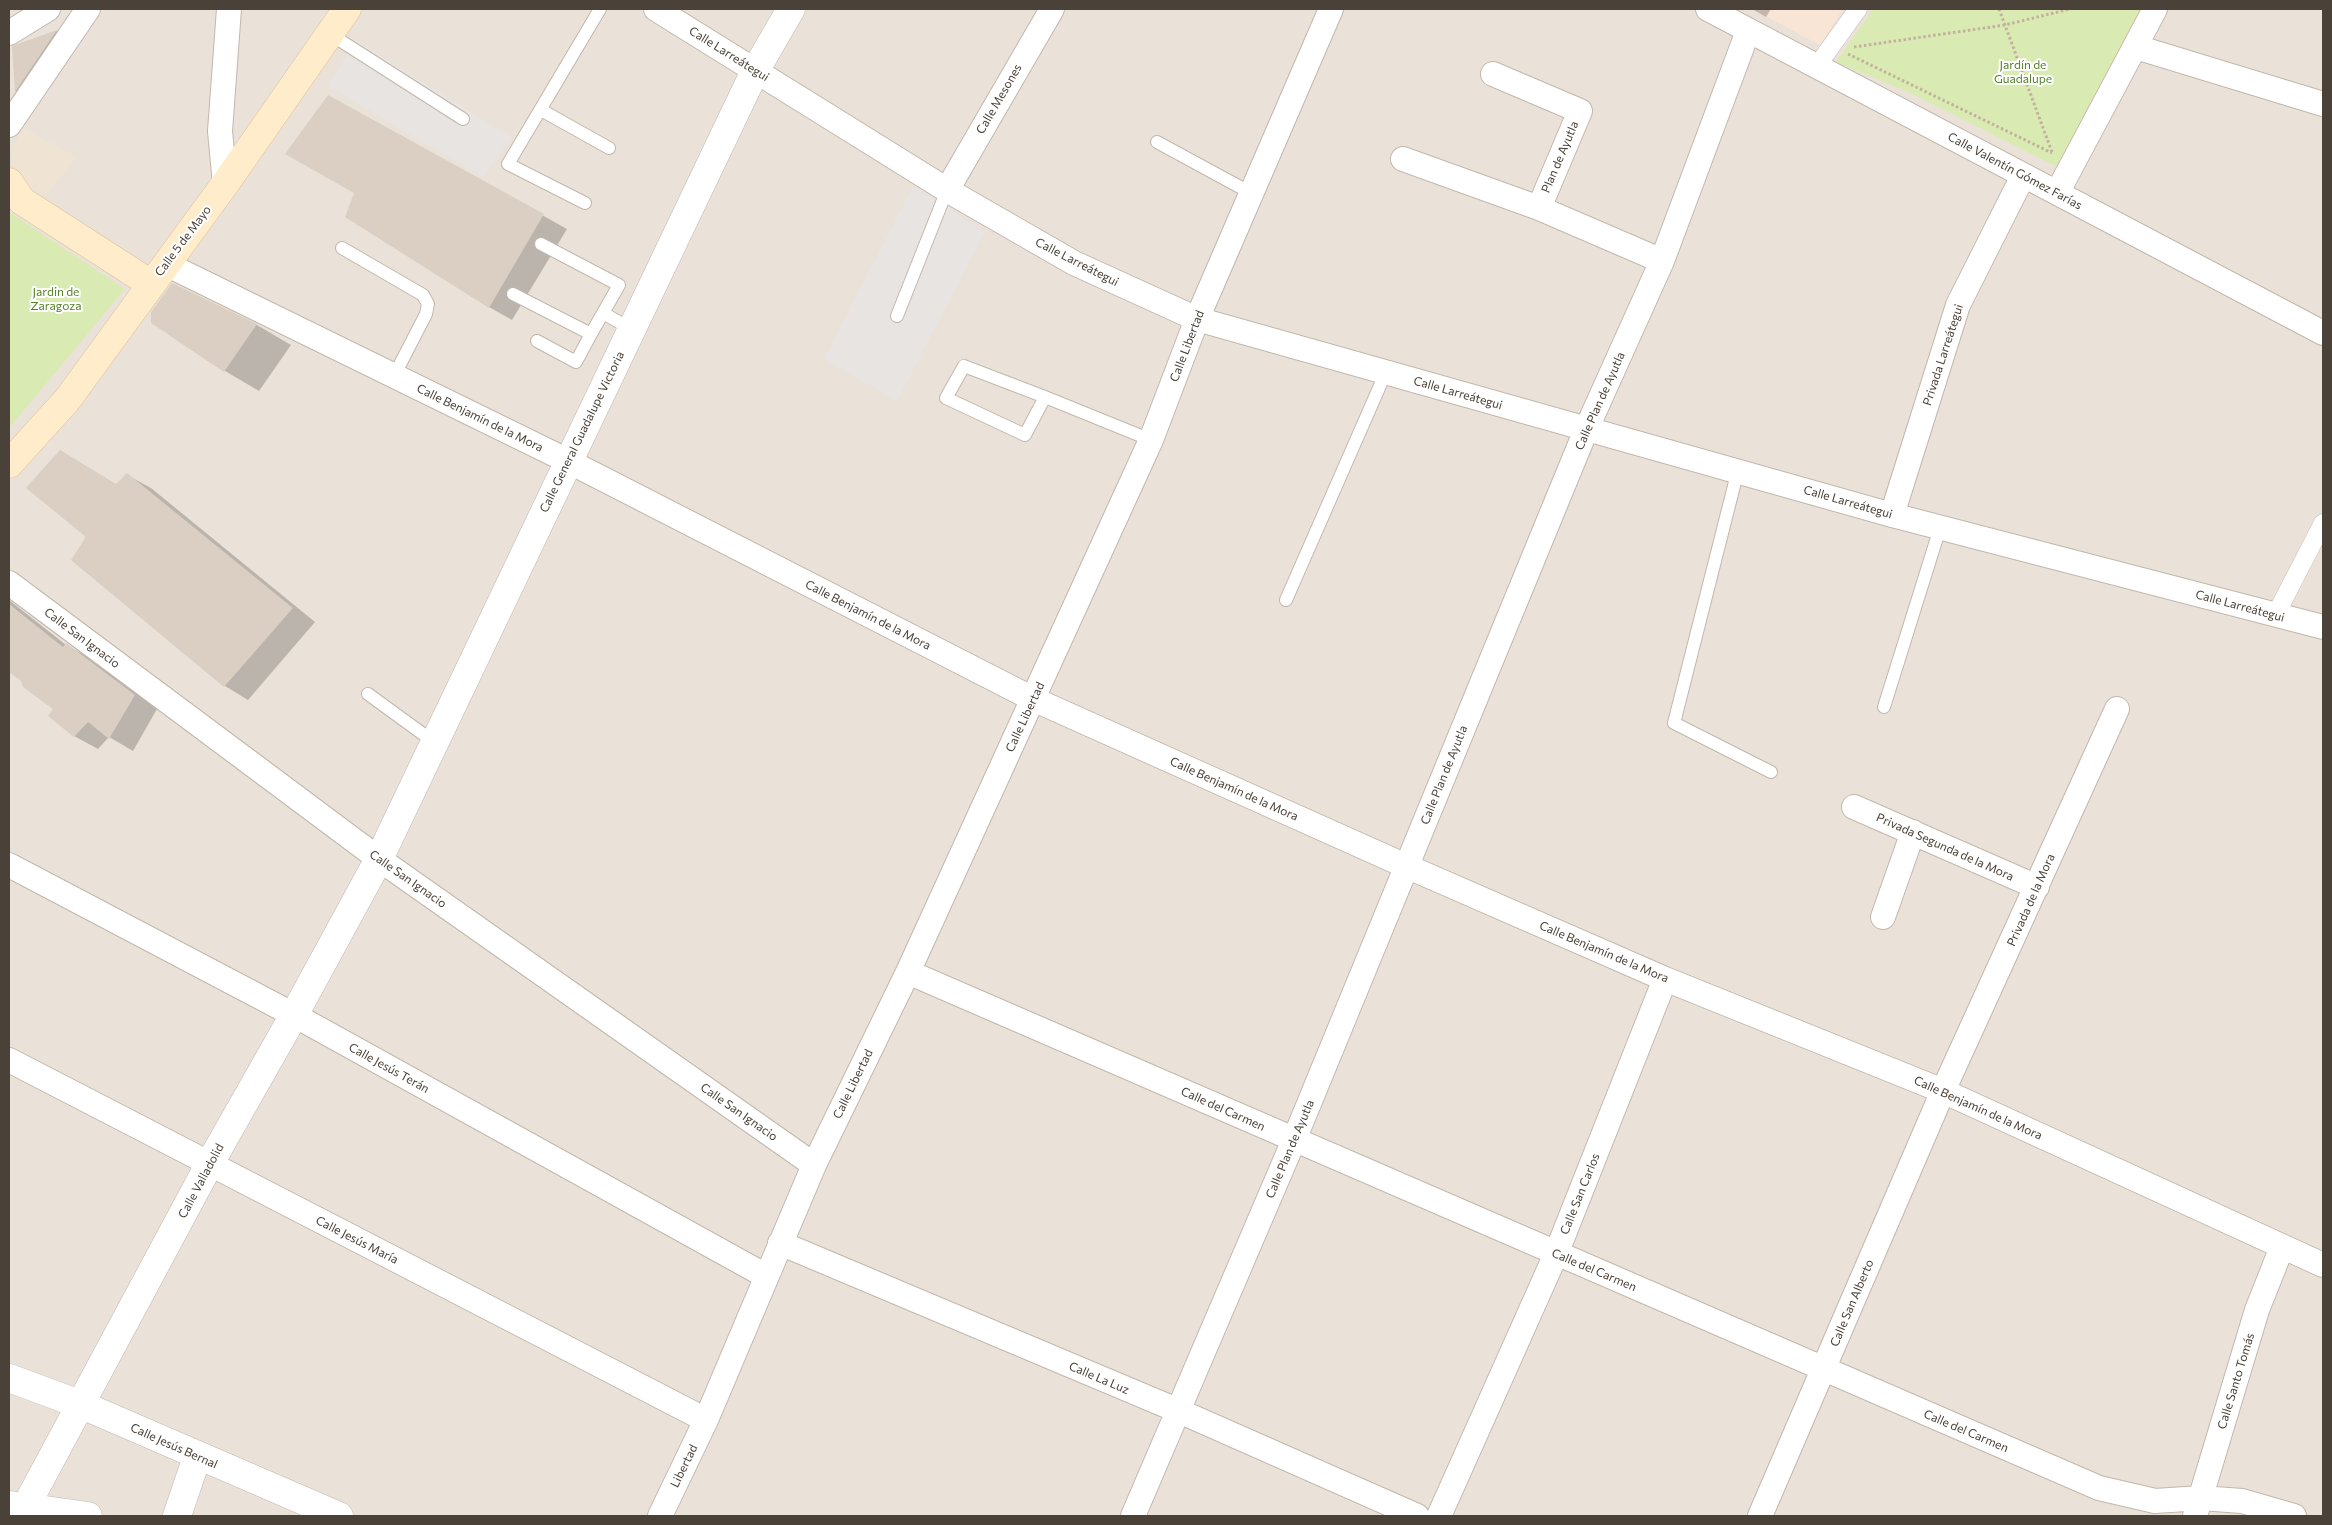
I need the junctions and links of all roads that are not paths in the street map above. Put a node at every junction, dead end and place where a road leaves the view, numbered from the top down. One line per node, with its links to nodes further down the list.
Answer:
1 (48, 9): 14 (street)
2 (88, 9): 23 (street)
3 (229, 9): 29 (street)
4 (347, 9): 15 (main road, Calle 5 de Mayo)
5 (600, 9): 21 (lane)
6 (656, 9): 18 (street, Calle Larreátegui)
7 (792, 9): 18 (street, Calle General Guadalupe Victoria)
8 (1052, 9): 30 (street, Calle Mesones)
9 (1331, 9): 31 (street, Calle Libertad)
10 (1708, 9): 13 (street, Calle Valentín Gómez Farías)
11 (1858, 9): 17 (street)
12 (2155, 9): 16 (street)
13 (1748, 31): 17 (street, Calle Valentín Gómez Farías); 37 (street, Calle Plan de Ayutla)
14 (9, 32)
15 (330, 34): 22 (lane); 29 (main road, Calle 5 de Mayo)
16 (2136, 47): 20 (street); 32 (street)
17 (1817, 66): 27 (street, Calle Valentín Gómez Farías)
18 (755, 71): 30 (street, Calle Larreátegui); 43 (street, Calle General Guadalupe Victoria)
19 (1493, 74): 34 (street, Plan de Ayutla)
20 (2323, 104)
21 (540, 110): 25 (lane); 33 (lane)
22 (463, 119)
23 (9, 125)
24 (1157, 142): 31 (lane)
25 (609, 148)
26 (1402, 159): 34 (street, Plan de Ayutla)
27 (2023, 176): 32 (street, Calle Valentín Gómez Farías); 55 (street, Privada Larreátegui)
28 (9, 182): 38 (main road)
29 (225, 184): 38 (main road, Calle 5 de Mayo)
30 (947, 190): 41 (lane); 42 (street, Calle Larreátegui)
31 (1251, 193): 42 (street, Calle Libertad)
32 (2057, 194): 44 (street, Calle Valentín Gómez Farías)
33 (585, 203)
34 (1539, 208): 37 (street, Plan de Ayutla)
35 (541, 244): 40 (lane)
36 (342, 248): 48 (lane)
37 (1662, 261): 50 (street, Calle Plan de Ayutla)
38 (159, 274): 48 (street, Calle Benjamín de la Mora); 53 (main road, Calle 5 de Mayo)
39 (513, 294): 45 (lane)
40 (602, 313): 43 (lane); 45 (lane)
41 (897, 316)
42 (1197, 319): 47 (street, Calle Larreátegui); 51 (street, Calle Libertad)
43 (631, 329): 52 (street, Calle General Guadalupe Victoria)
44 (2323, 333)
45 (591, 334): 46 (lane)
46 (537, 341)
47 (1386, 372): 50 (street, Calle Larreátegui); 59 (lane)
48 (394, 376): 52 (street, Calle Benjamín de la Mora)
49 (1045, 398): 49 (lane); 51 (lane)
50 (1586, 430): 54 (street, Calle Larreátegui); 72 (street, Calle Plan de Ayutla)
51 (1151, 440): 63 (street, Calle Libertad)
52 (568, 461): 63 (street, Calle Benjamín de la Mora); 66 (street, Calle General Guadalupe Victoria)
53 (9, 464)
54 (1738, 470): 55 (street, Calle Larreátegui); 67 (lane)
55 (1892, 515): 57 (street, Calle Larreátegui)
56 (2323, 523): 60 (street)
57 (1940, 528): 60 (street, Calle Larreátegui); 64 (lane)
58 (9, 584): 70 (street, Calle San Ignacio)
59 (1286, 600)
60 (2275, 616): 61 (street, Calle Larreátegui)
61 (2323, 627)
62 (368, 694): 66 (lane)
63 (1033, 699): 72 (street, Calle Benjamín de la Mora); 75 (street, Calle Libertad)
64 (1884, 708)
65 (2117, 709): 73 (street, Privada de la Mora)
66 (434, 742): 70 (street, Calle General Guadalupe Victoria)
67 (1771, 772)
68 (1854, 807): 69 (street, Privada Segunda de la Mora)
69 (1912, 832): 73 (street, Privada Segunda de la Mora); 74 (street)
70 (378, 859): 77 (street, Calle Valladolid); 82 (street, Calle San Ignacio)
71 (9, 866): 77 (street, Calle Jesús Terán)
72 (1406, 866): 76 (street, Calle Benjamín de la Mora); 80 (street, Calle Plan de Ayutla)
73 (2036, 887): 79 (street, Privada de la Mora)
74 (1882, 917)
75 (908, 972): 80 (street, Calle del Carmen); 82 (street, Calle Libertad)
76 (1665, 979): 79 (street, Calle Benjamín de la Mora); 85 (street, Calle San Carlos)
77 (294, 1015): 81 (street, Calle Valladolid); 87 (street, Calle Jesús Terán)
78 (9, 1060): 81 (street, Calle Jesús María)
79 (1943, 1091): 84 (street, Calle Benjamín de la Mora); 88 (street, Calle San Alberto)
80 (1294, 1140): 85 (street, Calle del Carmen); 91 (street, Calle Plan de Ayutla)
81 (210, 1163): 90 (street, Calle Valladolid); 92 (street, Calle Jesús María)
82 (814, 1165): 83 (street, Calle Libertad)
83 (780, 1243): 87 (street, Calle Libertad); 91 (street, Calle La Luz)
84 (2282, 1247): 86 (street, Calle Benjamín de la Mora); 94 (street, Calle Santo Tomás)
85 (1556, 1254): 88 (street, Calle del Carmen); 102 (street, Calle San Carlos)
86 (2323, 1265)
87 (766, 1276): 92 (street, Calle Libertad)
88 (1823, 1370): 94 (street, Calle del Carmen); 103 (street, Calle San Alberto)
89 (9, 1378): 90 (street, Calle Jesús Bernal)
90 (82, 1405): 93 (street, Calle Jesús Bernal); 95 (street, Calle Valladolid)
91 (1179, 1411): 100 (street, Calle Plan de Ayutla); 101 (street, Calle La Luz)
92 (706, 1420): 96 (street, Libertad)
93 (197, 1457): 98 (street); 99 (street, Calle Jesús Bernal)
94 (2198, 1507): 104 (street, Calle del Carmen)
95 (19, 1509): 97 (street)
96 (664, 1515)
97 (88, 1516)
98 (177, 1516)
99 (339, 1516)
100 (1133, 1516)
101 (1417, 1516)
102 (1439, 1516)
103 (1760, 1516)
104 (2294, 1516)

